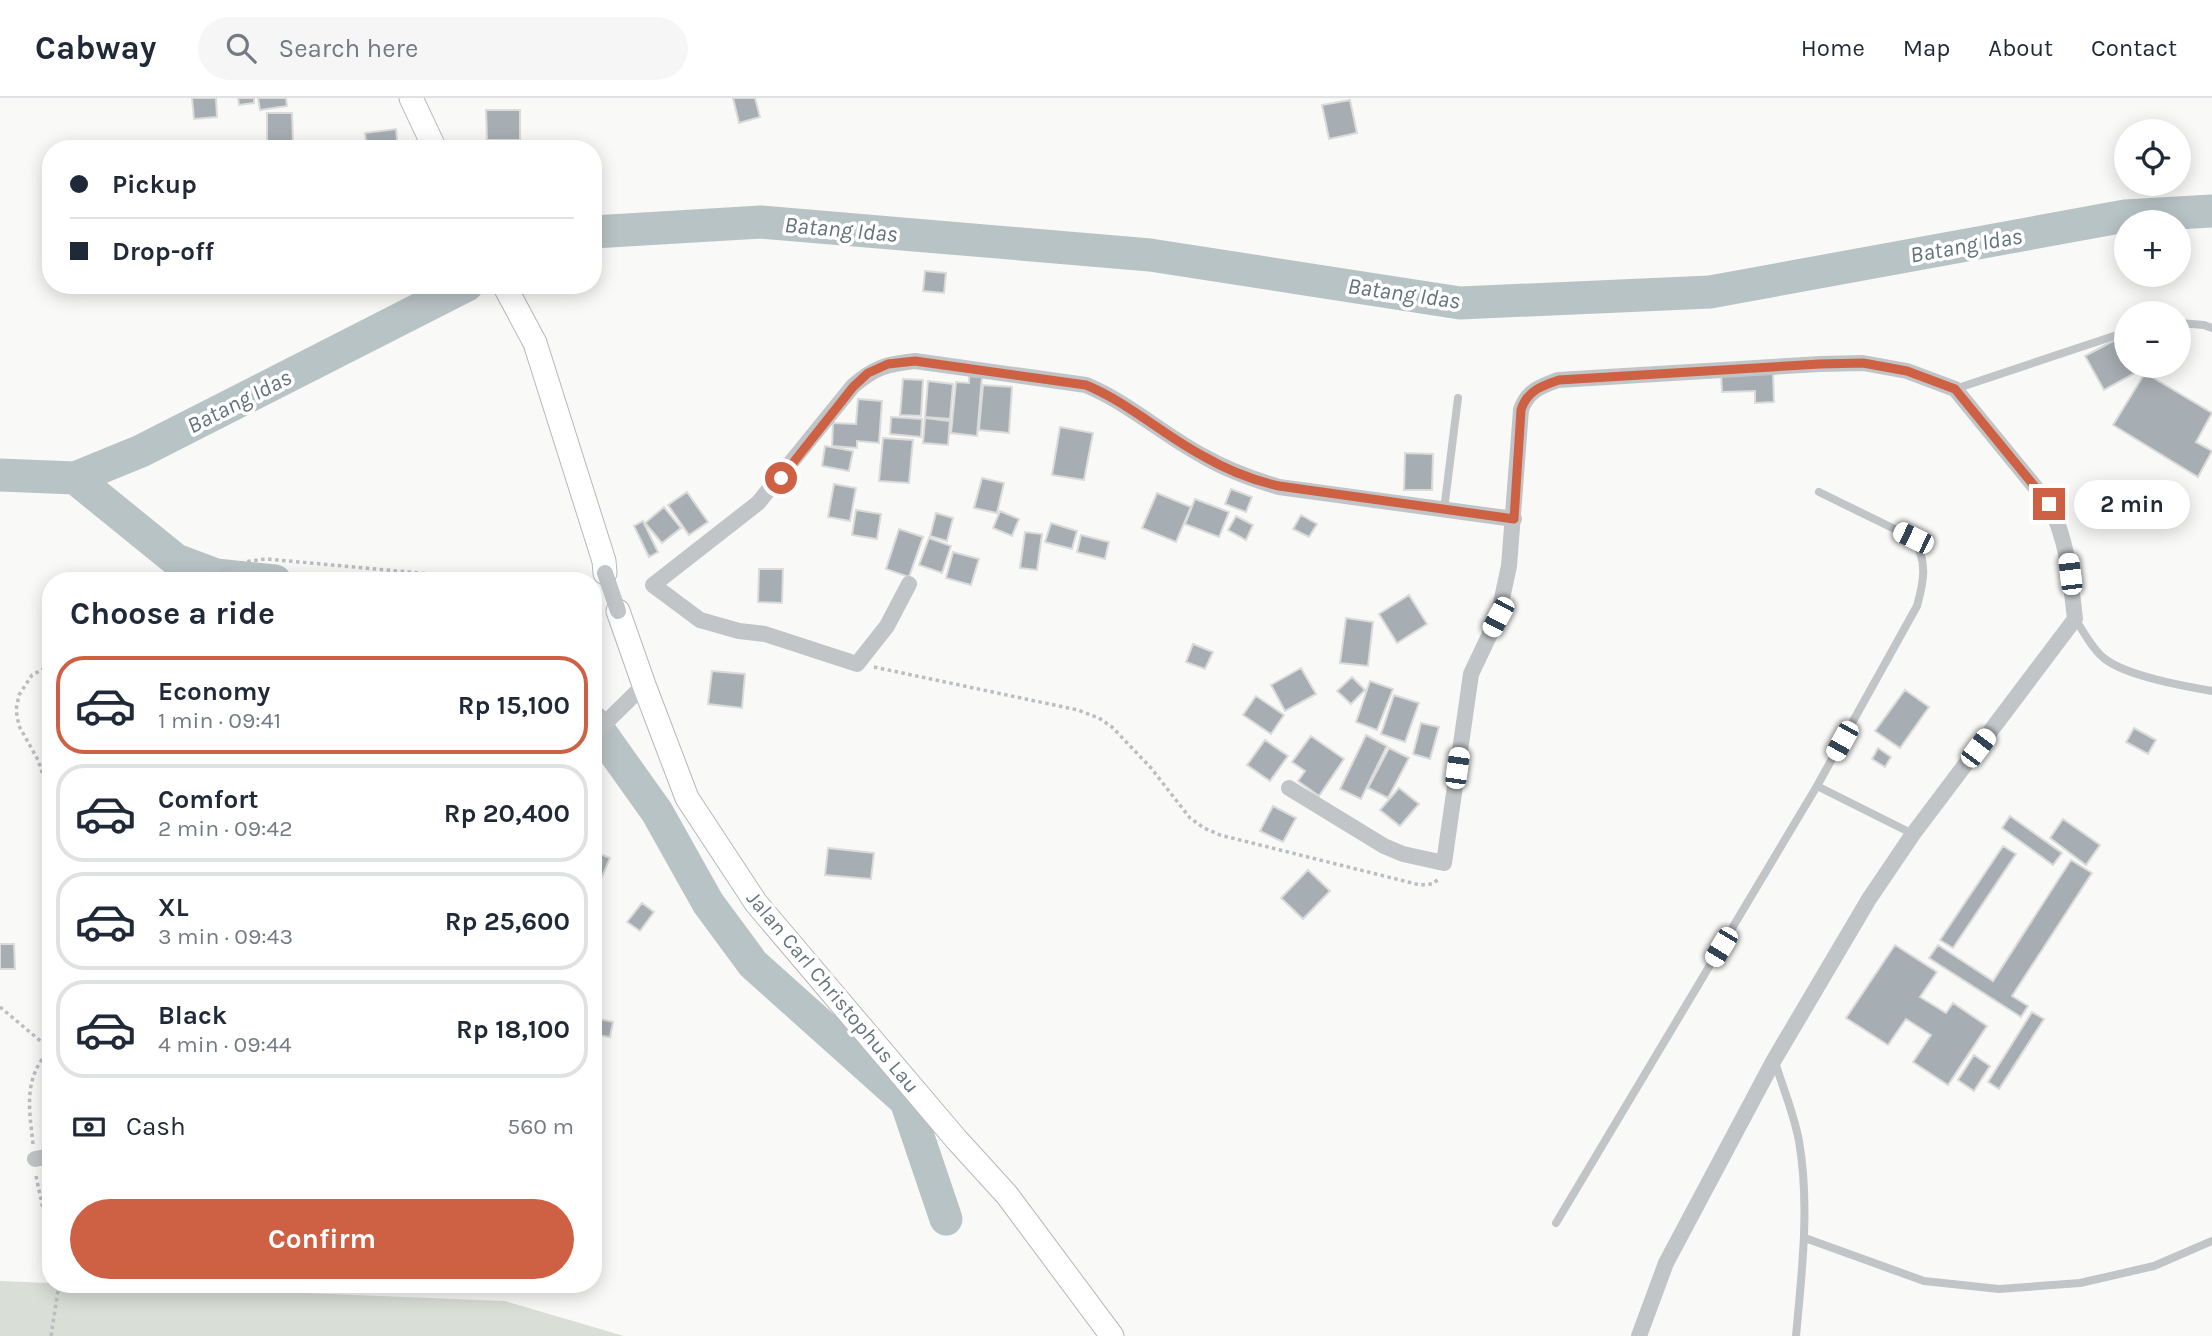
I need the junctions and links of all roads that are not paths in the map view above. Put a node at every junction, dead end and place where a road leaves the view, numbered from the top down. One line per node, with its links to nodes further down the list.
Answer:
1 (411, 98): 2 (street)
2 (431, 140)
3 (509, 294): 12 (street)
4 (2191, 324): 5 (lane)
5 (2212, 328)
6 (2114, 336): 7 (lane)
7 (1955, 389): 11 (street); 15 (street)
8 (1458, 398): 10 (lane)
9 (1819, 492): 19 (lane)
10 (1444, 510): 11 (street); 13 (street)
11 (1514, 519): 20 (street)
12 (605, 573): 14 (street, bridge)
13 (909, 583)
14 (618, 611): 16 (street, Jalan Carl Christophus Lau)
15 (2075, 619): 17 (lane); 21 (street)
16 (644, 685): 18 (street); 26 (street, Jalan Carl Christophus Lau)
17 (2212, 691)
18 (602, 725)
19 (1816, 786): 21 (lane); 23 (lane)
20 (1289, 788)
21 (1913, 834): 22 (street)
22 (1774, 1059): 24 (lane); 27 (street)
23 (1556, 1223)
24 (1805, 1238): 25 (lane); 28 (lane)
25 (2212, 1241)
26 (1112, 1336)
27 (1639, 1336)
28 (1796, 1336)

